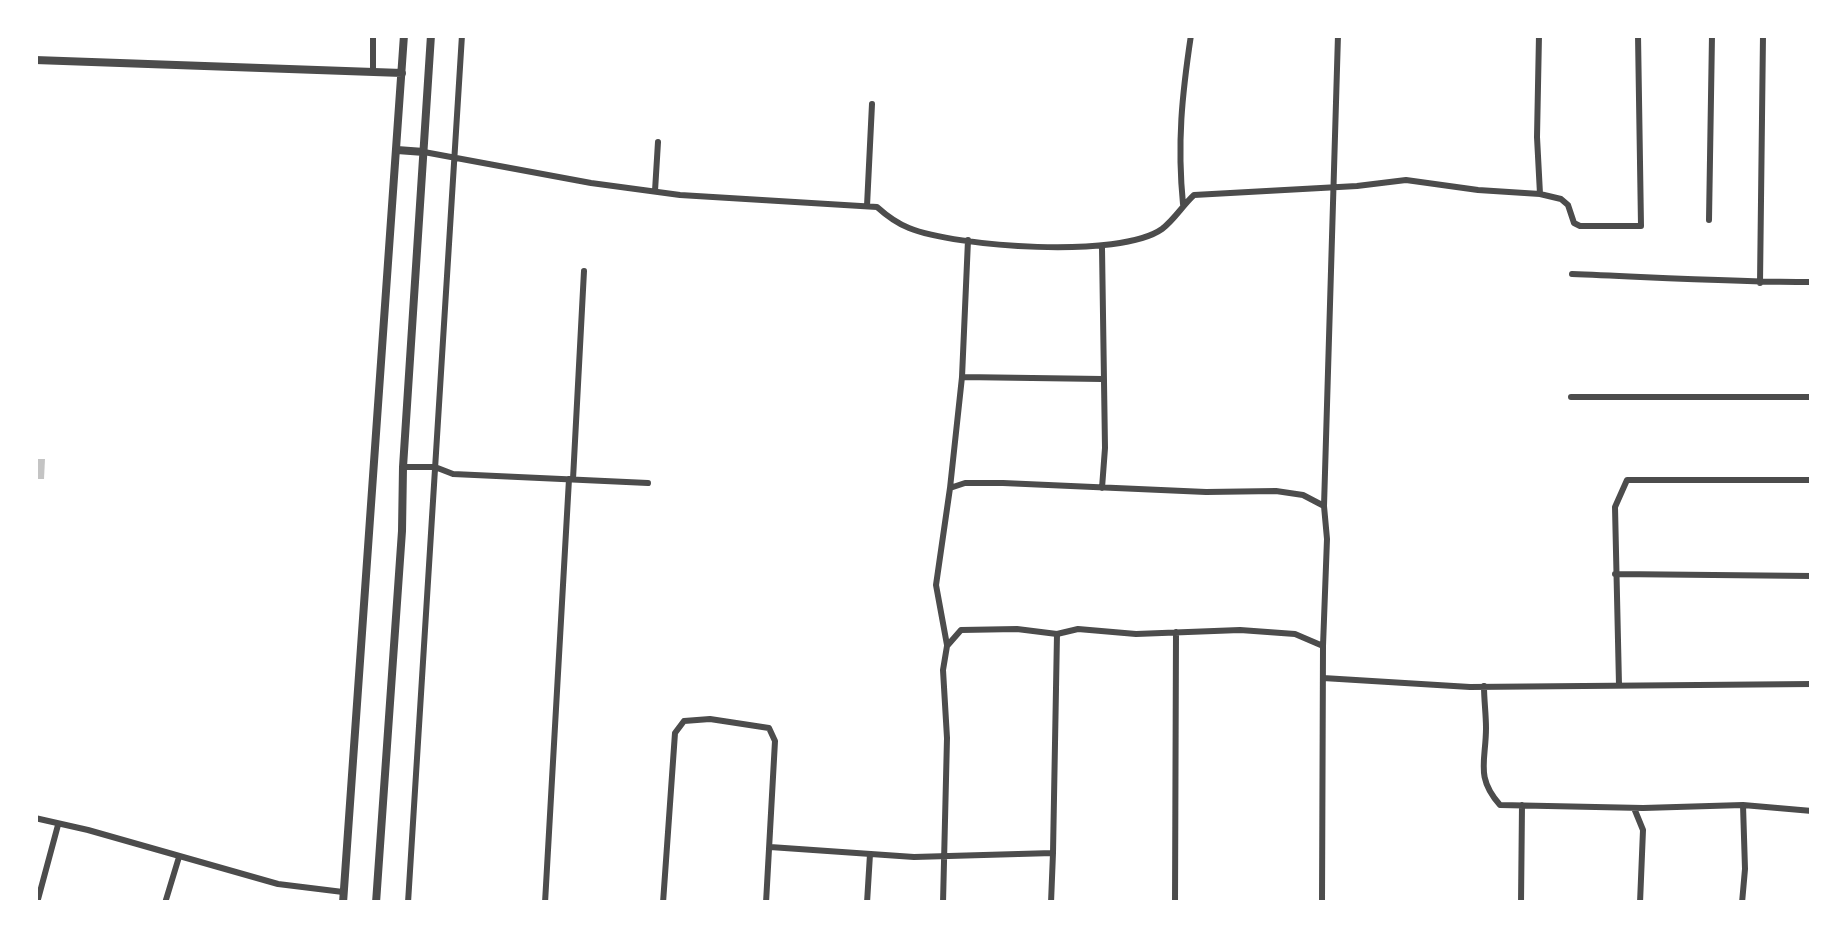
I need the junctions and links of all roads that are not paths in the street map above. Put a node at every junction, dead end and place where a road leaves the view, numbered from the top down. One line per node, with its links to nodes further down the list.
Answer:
1 (373, 35): 12 (street)
2 (404, 35): 13 (street)
3 (431, 35): 17 (street)
4 (462, 35): 18 (street)
5 (1191, 35): 22 (street)
6 (1338, 35): 19 (street)
7 (1539, 35): 21 (street)
8 (1638, 35): 21 (street)
9 (1712, 35): 24 (street)
10 (1763, 35): 30 (street)
11 (35, 60): 12 (street)
12 (373, 72): 13 (street)
13 (402, 73): 16 (street)
14 (872, 104): 23 (street)
15 (658, 142): 20 (street)
16 (397, 150): 17 (street); 65 (street)
17 (424, 152): 18 (street); 35 (street)
18 (452, 156): 20 (street); 36 (street)
19 (1335, 186): 21 (street); 22 (street); 42 (street)
20 (656, 191): 23 (street)
21 (1540, 194)
22 (1183, 205): 26 (street)
23 (867, 206): 25 (street)
24 (1709, 220)
25 (968, 240): 26 (street); 31 (street)
26 (1102, 248): 32 (street)
27 (584, 271): 37 (street)
28 (1572, 274): 30 (street)
29 (1812, 282): 30 (street)
30 (1760, 283)
31 (962, 377): 32 (street); 40 (street)
32 (1102, 378): 41 (street)
33 (1570, 397): 34 (street)
34 (1812, 397)
35 (403, 467): 36 (street); 70 (street)
36 (435, 467): 37 (street); 71 (street)
37 (571, 479): 39 (street); 72 (street)
38 (1812, 480): 43 (street)
39 (648, 483)
40 (950, 488): 41 (street); 47 (street)
41 (1102, 488): 42 (street)
42 (1324, 506): 48 (street)
43 (1615, 574): 44 (street); 51 (street)
44 (1812, 576)
45 (1176, 632): 46 (street); 48 (street); 78 (street)
46 (1057, 634): 47 (street); 60 (street)
47 (948, 646): 62 (street)
48 (1323, 646): 49 (street)
49 (1324, 678): 52 (street); 79 (street)
50 (1812, 684): 51 (street)
51 (1619, 685): 52 (street)
52 (1484, 686): 53 (street)
53 (1522, 804): 55 (street); 80 (street)
54 (1743, 805): 55 (street); 56 (street); 82 (street)
55 (1634, 808): 81 (street)
56 (1812, 811)
57 (35, 818): 58 (street)
58 (58, 824): 63 (street); 66 (street)
59 (770, 848): 61 (street); 73 (street); 74 (street)
60 (1053, 853): 62 (street); 77 (street)
61 (870, 854): 62 (street); 75 (street)
62 (944, 855): 76 (street)
63 (179, 857): 64 (street); 67 (street)
64 (321, 891): 65 (street); 68 (street)
65 (343, 892): 69 (street)
66 (37, 903)
67 (165, 903)
68 (320, 903)
69 (343, 903)
70 (376, 903)
71 (408, 903)
72 (545, 903)
73 (663, 903)
74 (766, 903)
75 (867, 903)
76 (944, 903)
77 (1052, 903)
78 (1174, 903)
79 (1322, 903)
80 (1520, 903)
81 (1640, 903)
82 (1742, 903)

